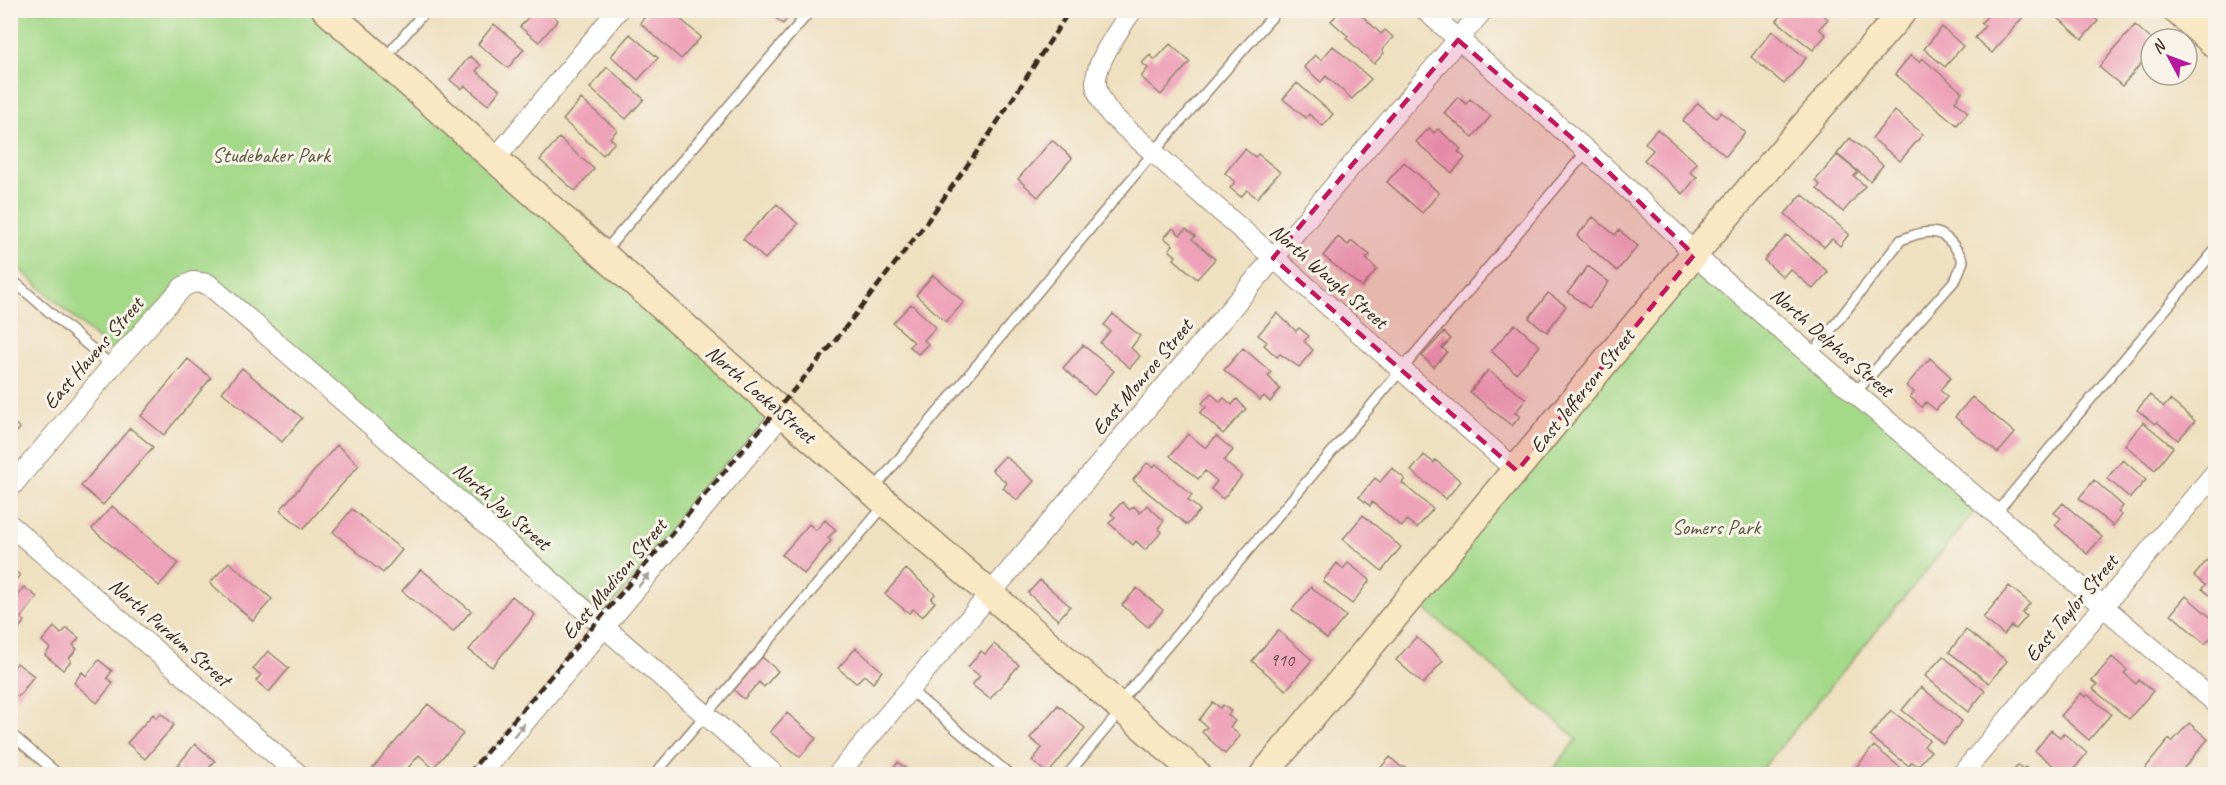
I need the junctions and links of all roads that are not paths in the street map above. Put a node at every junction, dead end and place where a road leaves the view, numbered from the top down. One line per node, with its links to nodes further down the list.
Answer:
1 (326, 10): 13 (street, North Locke Street)
2 (426, 10): 13 (lane)
3 (618, 10): 16 (street)
4 (811, 10): 18 (lane)
5 (1132, 10): 15 (street, North Waugh Street)
6 (1278, 10): 15 (lane)
7 (1425, 10): 11 (street, North Delphos Street)
8 (1483, 10): 11 (street, East Monroe Street)
9 (1904, 10): 19 (street, East Jefferson Street)
10 (2176, 10): 12 (street)
11 (1458, 40): 14 (street, North Delphos Street); 20 (street, East Monroe Street)
12 (2216, 45)
13 (383, 60): 16 (street, North Locke Street)
14 (1587, 151): 19 (street, North Delphos Street); 25 (lane)
15 (1154, 153): 20 (street, North Waugh Street); 31 (lane)
16 (495, 159): 18 (street, North Locke Street)
17 (2216, 249): 32 (lane)
18 (602, 254): 27 (street, North Locke Street)
19 (1694, 255): 23 (street, North Delphos Street); 28 (street, East Jefferson Street)
20 (1273, 258): 25 (street, North Waugh Street); 34 (street, East Monroe Street)
21 (10, 278): 24 (lane)
22 (193, 282): 24 (street, East Havens Street); 36 (street, North Jay Street)
23 (1813, 357): 26 (street, North Delphos Street); 26 (lane)
24 (112, 366): 30 (street, East Havens Street)
25 (1401, 371): 28 (street, North Waugh Street); 39 (lane)
26 (1855, 393): 32 (street, North Delphos Street)
27 (783, 413): 31 (street, North Locke Street); 36 (street, East Madison Street, one-way to 27)
28 (1516, 471): 51 (street, East Jefferson Street)
29 (2216, 472): 35 (street, East Taylor Street)
30 (10, 488)
31 (880, 497): 34 (street, North Locke Street); 40 (lane)
32 (1995, 513): 35 (street, North Delphos Street)
33 (10, 525): 43 (street, North Purdum Street)
34 (992, 594): 37 (street, East Monroe Street); 39 (street, North Locke Street)
35 (2103, 607): 38 (street, North Delphos Street); 52 (street, East Taylor Street)
36 (605, 627): 40 (street, North Jay Street); 44 (street, East Madison Street, one-way to 36)
37 (910, 690): 47 (street, East Monroe Street); 48 (lane)
38 (2216, 703)
39 (1120, 707): 49 (lane); 50 (street, North Locke Street)
40 (705, 715): 45 (lane); 46 (street, North Jay Street)
41 (10, 733): 42 (lane)
42 (58, 774)
43 (298, 774)
44 (481, 774)
45 (655, 774)
46 (774, 774)
47 (838, 774)
48 (1009, 774)
49 (1068, 774)
50 (1197, 774)
51 (1264, 774)
52 (1962, 774)

